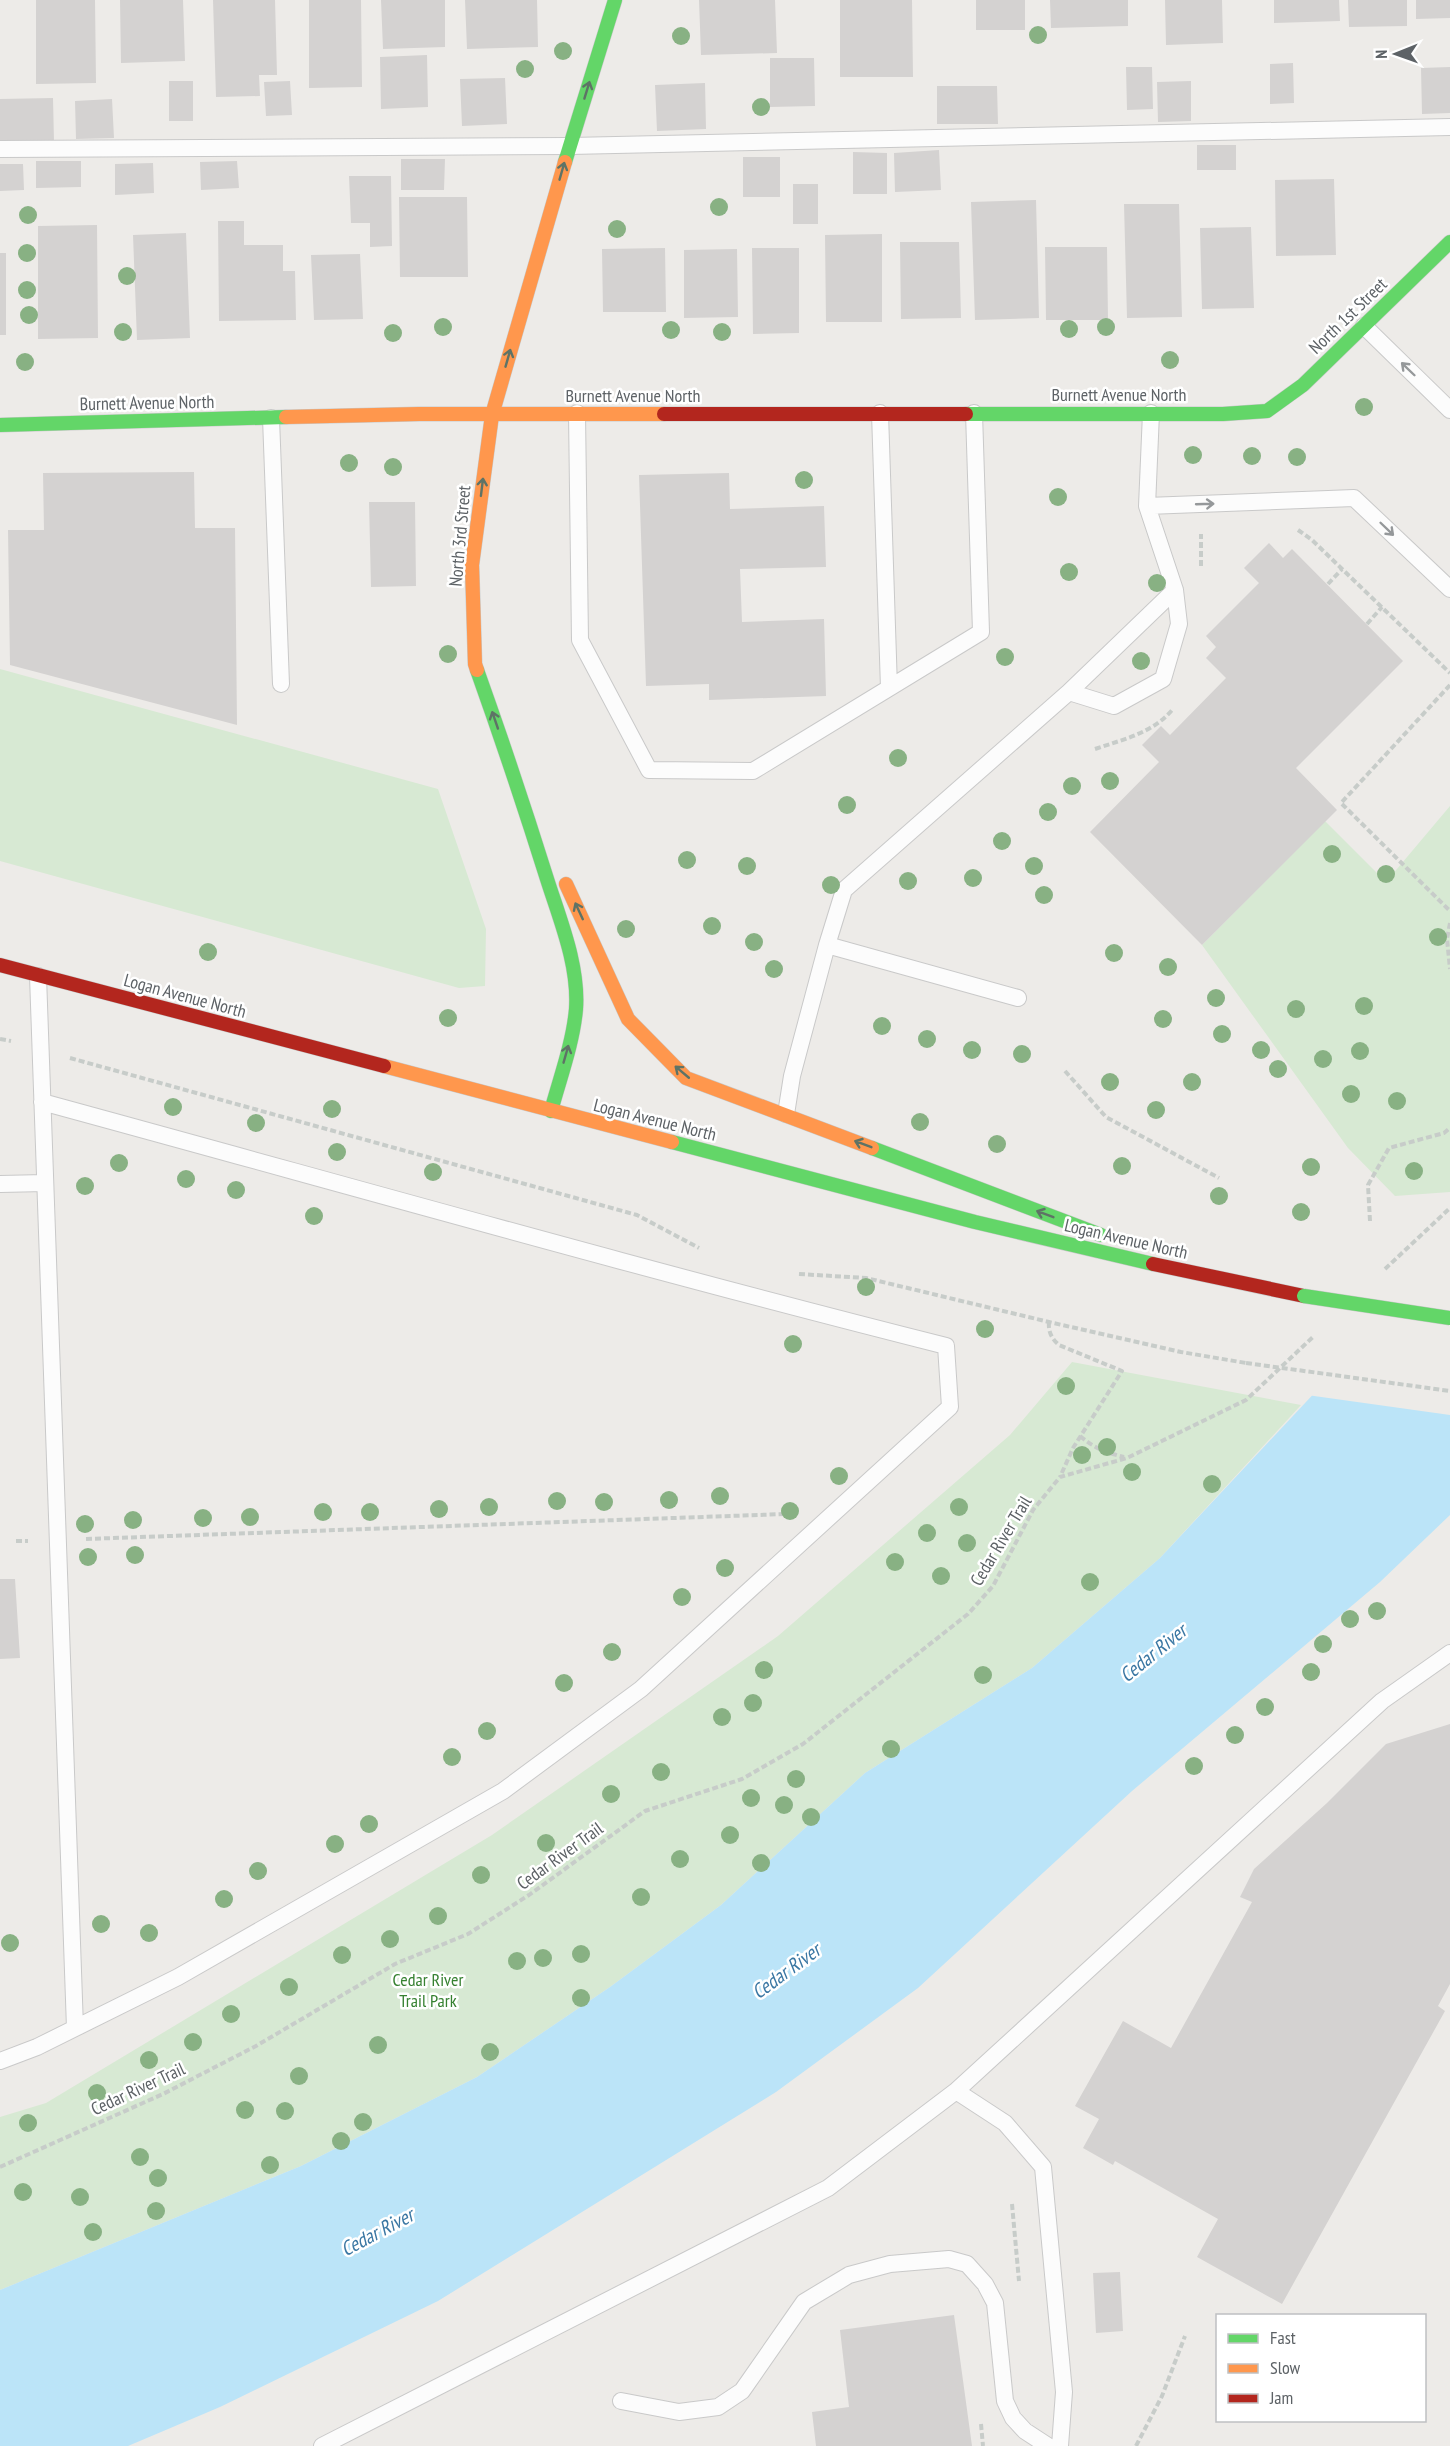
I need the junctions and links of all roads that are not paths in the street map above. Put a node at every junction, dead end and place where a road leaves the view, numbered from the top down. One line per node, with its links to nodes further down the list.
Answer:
1 (615, 0): 3 (main road, North 3rd Street, one-way to 1)
2 (1450, 127): 3 (lane)
3 (570, 146): 4 (lane); 13 (main road, North 3rd Street, one-way to 3)
4 (0, 149)
5 (1450, 242): 6 (main road, North 1st Street)
6 (1364, 326): 7 (lane, one-way to 6); 8 (main road, North 1st Street)
7 (1450, 410)
8 (1267, 411): 9 (main road, Burnett Avenue North)
9 (1151, 412): 12 (main road, Burnett Avenue North); 16 (lane)
10 (577, 413): 11 (main road, Burnett Avenue North); 13 (main road, Burnett Avenue North); 20 (lane)
11 (880, 413): 12 (main road, Burnett Avenue North); 20 (lane)
12 (974, 413): 20 (lane)
13 (492, 415): 14 (main road, Burnett Avenue North); 22 (main road, North 3rd Street, one-way to 13)
14 (272, 418): 15 (main road, Burnett Avenue North); 19 (lane)
15 (0, 425)
16 (1146, 506): 17 (lane, one-way to 17); 18 (lane)
17 (1450, 589)
18 (1175, 590): 21 (lane); 21 (lane)
19 (281, 684)
20 (889, 688)
21 (1069, 692): 23 (lane)
22 (514, 776): 28 (main road, North 3rd Street, one-way to 22); 29 (main road, one-way to 22)
23 (826, 945): 26 (lane); 29 (lane)
24 (0, 966): 25 (main road, Logan Avenue North)
25 (38, 976): 27 (lane); 28 (main road, Logan Avenue North)
26 (1018, 998)
27 (42, 1102): 30 (lane); 35 (lane)
28 (551, 1111): 32 (main road, Logan Avenue North)
29 (786, 1114): 32 (main road, one-way to 29)
30 (45, 1183): 31 (lane); 35 (lane)
31 (0, 1184)
32 (1218, 1279): 33 (main road, Logan Avenue North, bridge)
33 (1450, 1318)
34 (1450, 1653): 37 (lane)
35 (75, 2028): 36 (lane)
36 (0, 2061)
37 (956, 2091): 39 (lane); 41 (lane)
38 (621, 2401): 40 (lane)
39 (322, 2446)
40 (1048, 2446)
41 (1060, 2446)

